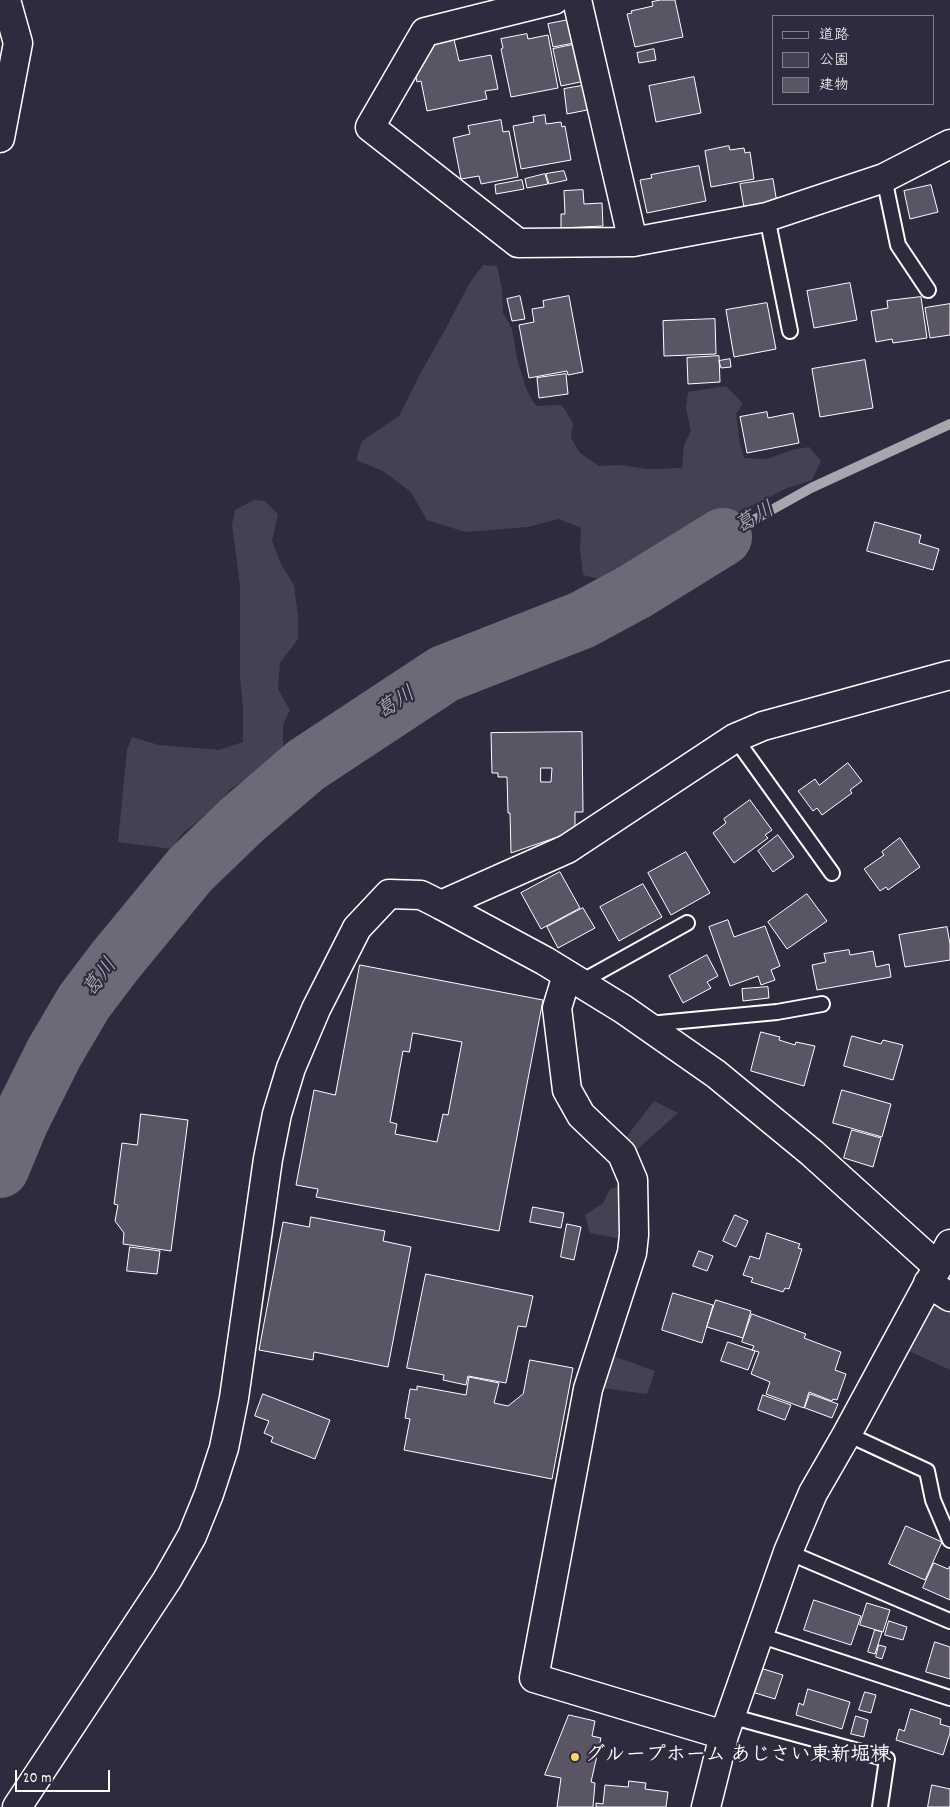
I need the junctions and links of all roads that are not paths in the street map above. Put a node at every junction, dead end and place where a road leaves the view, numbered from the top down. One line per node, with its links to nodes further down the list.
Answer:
1 (6, 0): 4 (street)
2 (554, 0): 8 (street)
3 (577, 0): 8 (street)
4 (0, 138)
5 (950, 144): 6 (street)
6 (884, 178): 7 (street); 9 (lane)
7 (767, 217): 8 (street); 10 (lane)
8 (634, 242)
9 (928, 290)
10 (790, 331)
11 (950, 675): 12 (street)
12 (735, 738): 13 (lane); 14 (street)
13 (832, 874)
14 (441, 905): 16 (street); 27 (street)
15 (687, 923): 16 (lane)
16 (573, 979): 18 (street); 26 (street)
17 (822, 1004): 18 (lane)
18 (644, 1024): 19 (street)
19 (942, 1273): 20 (street)
20 (847, 1434): 21 (lane); 22 (street)
21 (950, 1540)
22 (788, 1552): 23 (lane); 24 (street)
23 (950, 1621)
24 (759, 1635): 25 (lane); 26 (street)
25 (950, 1698)
26 (727, 1725): 28 (street); 29 (lane)
27 (17, 1807)
28 (706, 1807)
29 (880, 1807)

